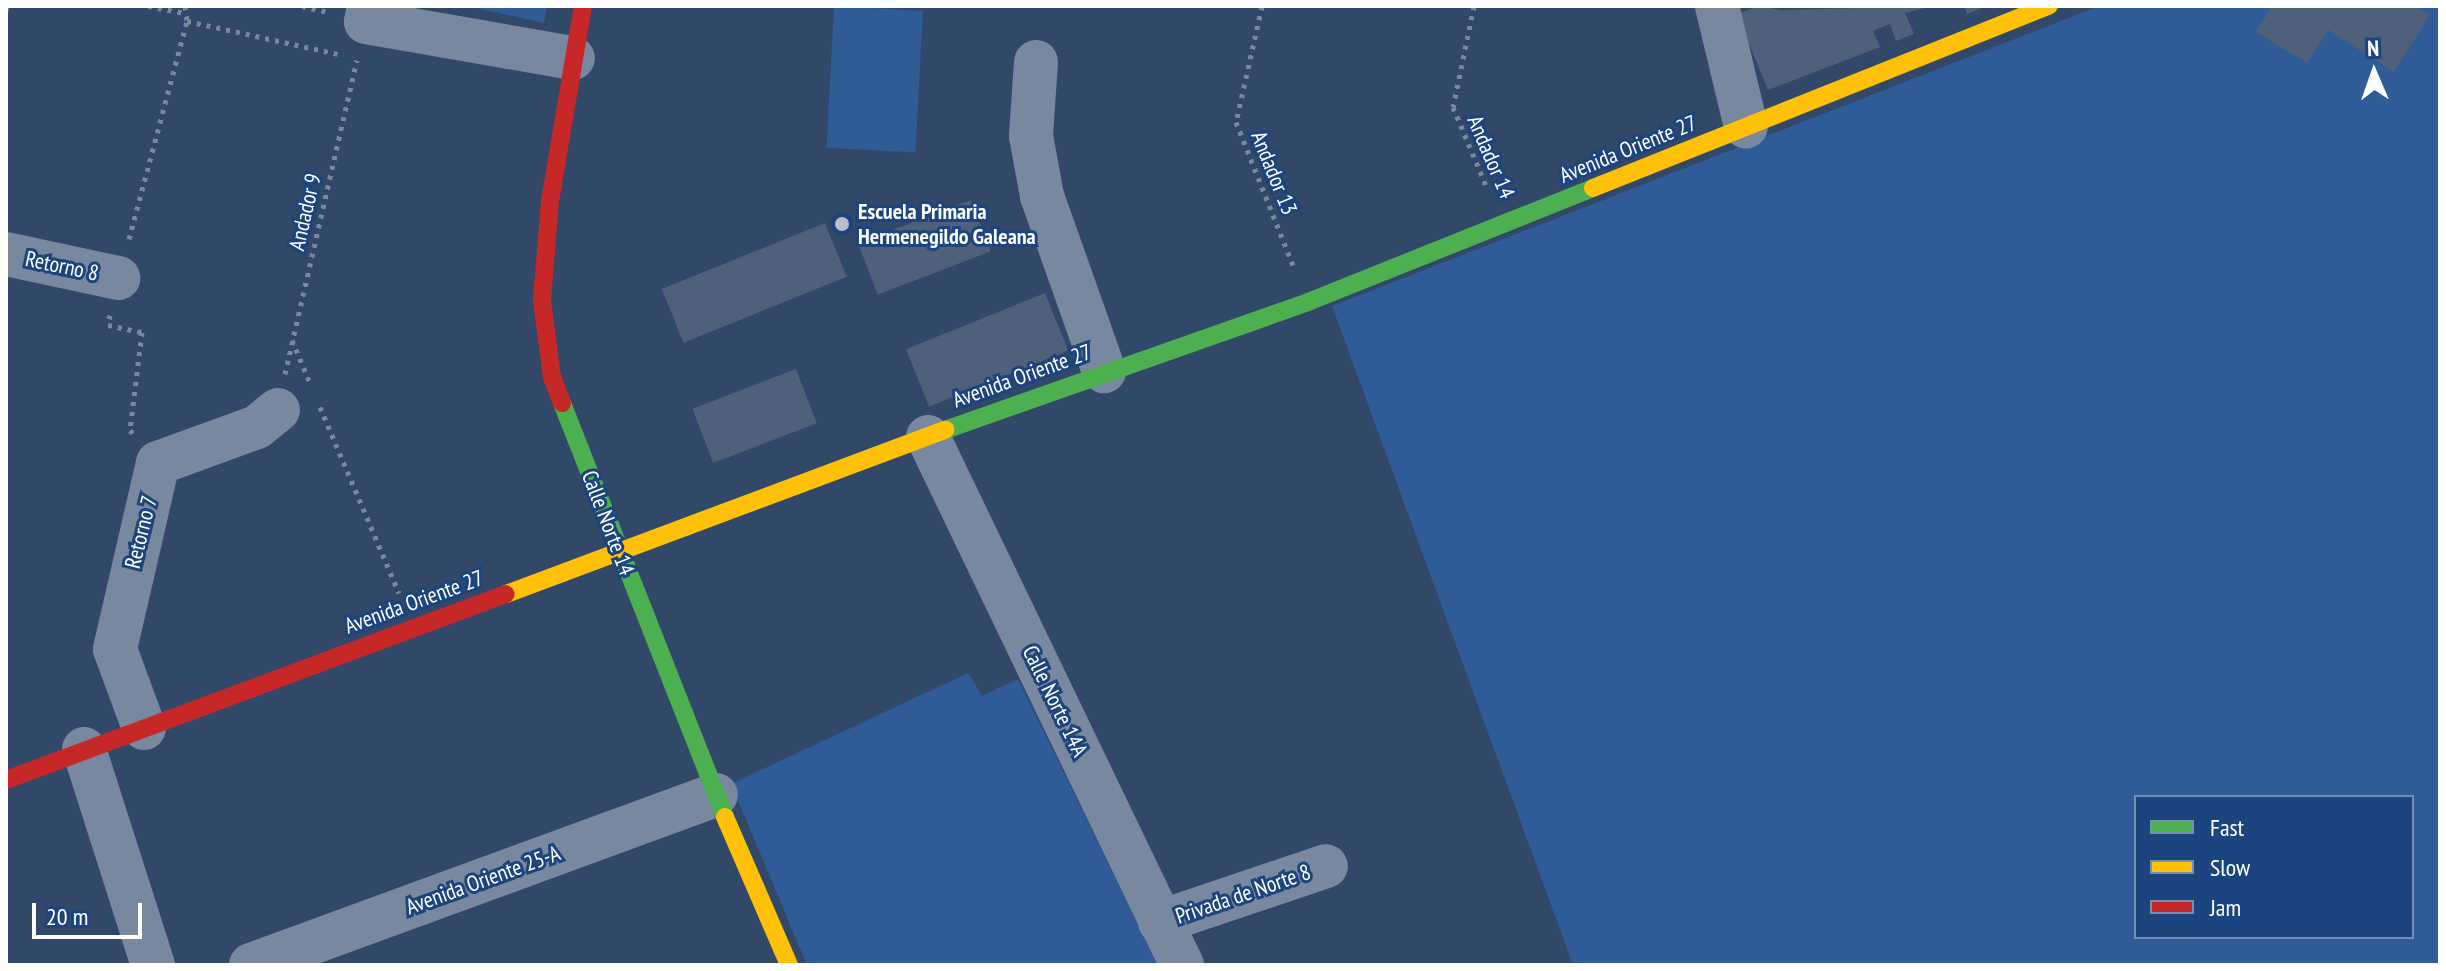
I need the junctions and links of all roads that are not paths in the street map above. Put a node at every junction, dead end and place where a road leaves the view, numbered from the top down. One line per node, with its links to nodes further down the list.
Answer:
1 (583, 6): 5 (street, Calle Norte 14)
2 (1717, 6): 7 (street)
3 (2049, 6): 7 (street, Avenida Oriente 27)
4 (364, 29): 5 (street)
5 (573, 58): 13 (street, Calle Norte 14)
6 (1036, 62): 10 (street)
7 (1746, 127): 10 (street, Avenida Oriente 27)
8 (6, 254): 9 (street, Retorno 8)
9 (118, 278)
10 (1104, 371): 12 (street, Avenida Oriente 27)
11 (278, 410): 14 (street, Retorno 7)
12 (928, 437): 13 (street, Avenida Oriente 27); 19 (street, Calle Norte 14A)
13 (620, 553): 14 (street, Avenida Oriente 27); 17 (street, Calle Norte 14)
14 (144, 728): 15 (street, Avenida Oriente 27)
15 (84, 749): 16 (street, Avenida Oriente 27); 20 (street)
16 (6, 780)
17 (716, 795): 21 (street, Avenida Oriente 25-A); 22 (street, Calle Norte 14)
18 (1326, 866): 19 (street, Privada de Norte 8)
19 (1160, 922): 23 (street, Calle Norte 14A)
20 (153, 965)
21 (251, 965)
22 (789, 965)
23 (1182, 965)

